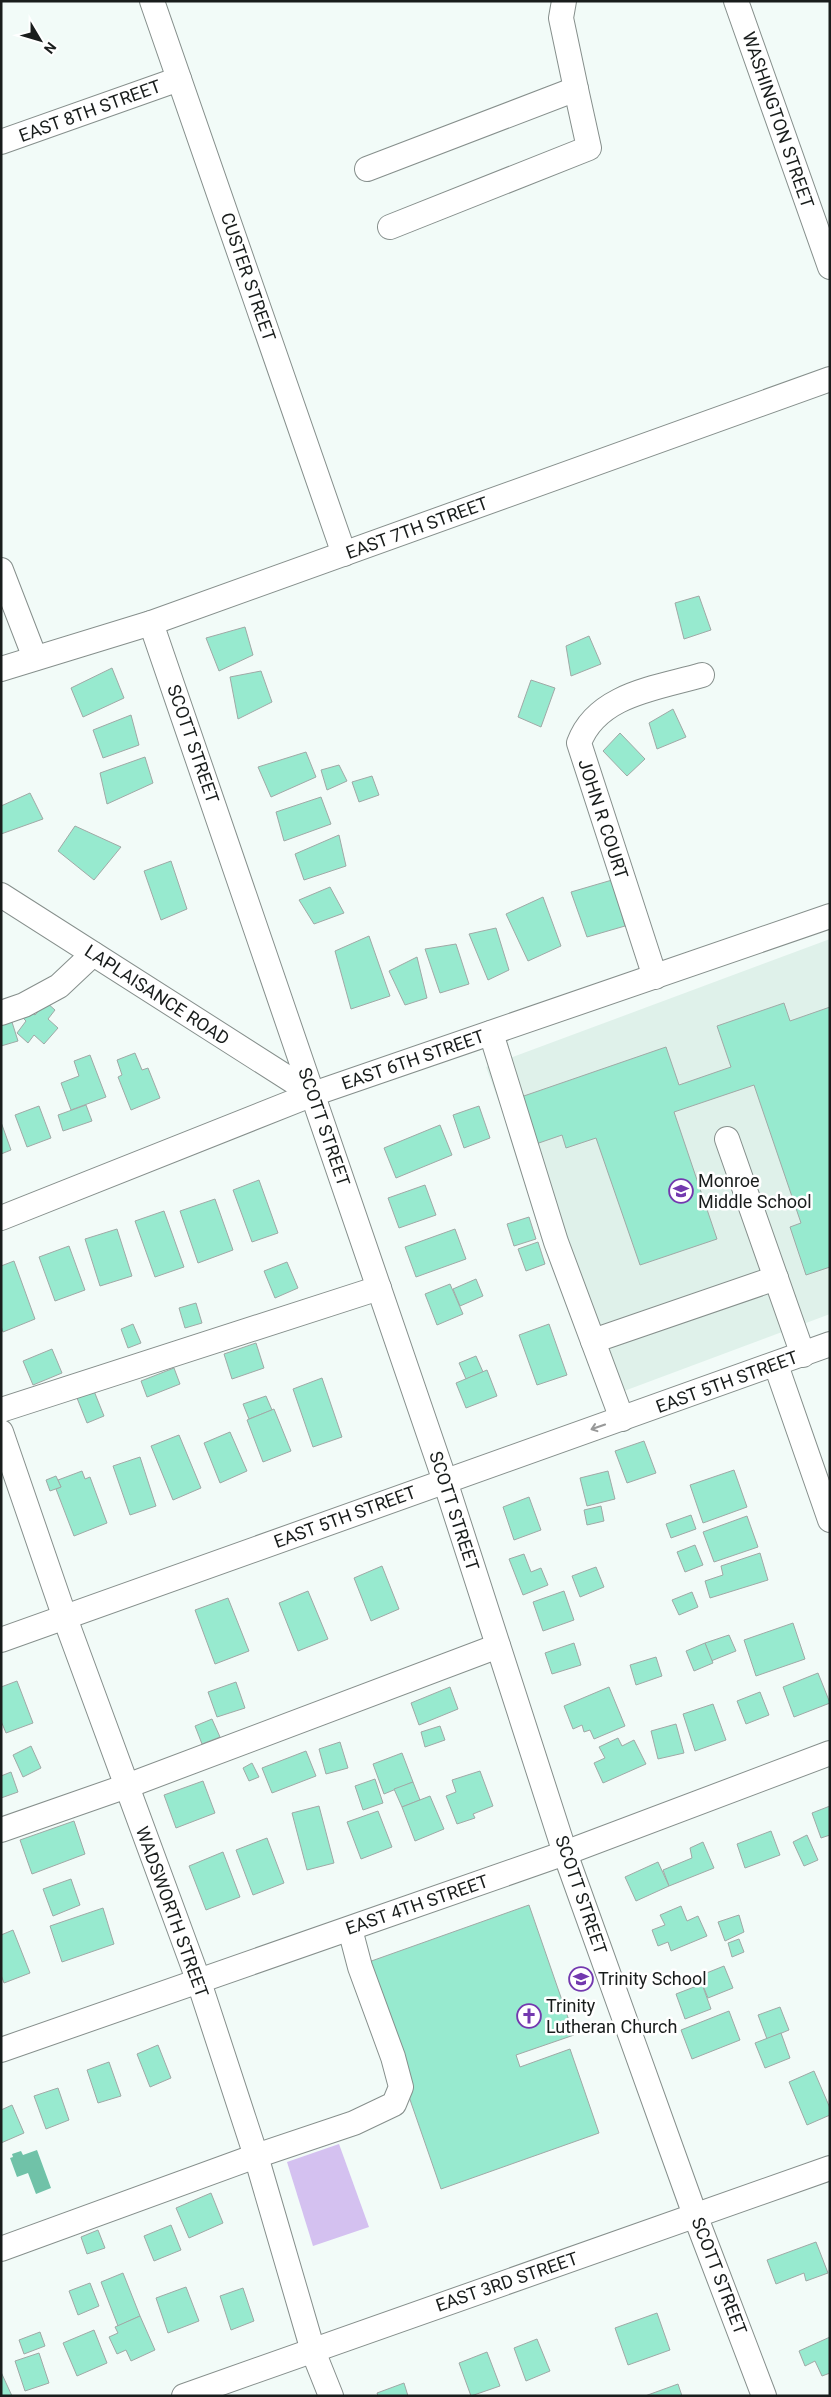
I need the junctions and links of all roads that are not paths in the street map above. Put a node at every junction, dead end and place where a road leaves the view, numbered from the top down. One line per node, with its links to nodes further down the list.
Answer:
1 (152, 1): 4 (street, CUSTER STREET)
2 (564, 1): 5 (street)
3 (736, 1): 9 (street, WASHINGTON STREET)
4 (180, 79): 6 (street, EAST 8TH STREET); 11 (street, CUSTER STREET)
5 (576, 89): 7 (street); 8 (street)
6 (1, 142)
7 (367, 169)
8 (390, 227)
9 (830, 267)
10 (830, 378): 11 (street, EAST 7TH STREET)
11 (344, 554): 13 (street, EAST 7TH STREET)
12 (1, 570): 14 (street)
13 (151, 623): 14 (street, EAST 7TH STREET); 23 (street, SCOTT STREET)
14 (35, 658): 15 (street, EAST 7TH STREET)
15 (1, 669)
16 (702, 675): 20 (street, JOHN R COURT)
17 (1, 895): 19 (street, LAPLAISANCE ROAD)
18 (830, 916): 20 (street, EAST 6TH STREET)
19 (93, 954): 21 (street); 23 (street, LAPLAISANCE ROAD)
20 (655, 977): 22 (street, EAST 6TH STREET)
21 (1, 1013)
22 (491, 1033): 23 (street, EAST 6TH STREET); 28 (street)
23 (313, 1094): 25 (street, EAST 6TH STREET); 27 (street, SCOTT STREET)
24 (727, 1139): 26 (street)
25 (1, 1218)
26 (776, 1278): 28 (street); 30 (street)
27 (379, 1288): 32 (street); 35 (street, SCOTT STREET)
28 (593, 1341): 33 (street)
29 (830, 1344): 30 (street, EAST 5TH STREET)
30 (803, 1355): 31 (street, EAST 5TH STREET)
31 (776, 1365): 33 (street, EAST 5TH STREET); 36 (street)
32 (1, 1410)
33 (622, 1419): 35 (street, EAST 5TH STREET, one-way to 35)
34 (1, 1432): 37 (street, WADSWORTH STREET)
35 (445, 1481): 37 (street, EAST 5TH STREET); 39 (street, SCOTT STREET)
36 (830, 1520)
37 (65, 1618): 38 (street, EAST 5TH STREET); 41 (street, WADSWORTH STREET)
38 (1, 1640)
39 (498, 1646): 41 (street); 43 (street, SCOTT STREET)
40 (830, 1752): 43 (street, EAST 4TH STREET)
41 (127, 1786): 42 (street); 45 (street, WADSWORTH STREET)
42 (1, 1830)
43 (565, 1853): 44 (street, EAST 4TH STREET); 49 (street, SCOTT STREET)
44 (350, 1929): 45 (street, EAST 4TH STREET); 47 (street)
45 (199, 1982): 46 (street, EAST 4TH STREET); 47 (street, WADSWORTH STREET)
46 (1, 2050)
47 (256, 2156): 50 (street); 51 (street, WADSWORTH STREET)
48 (830, 2168): 49 (street, EAST 3RD STREET)
49 (696, 2216): 51 (street, EAST 3RD STREET); 52 (street, SCOTT STREET)
50 (1, 2249)
51 (313, 2351): 53 (street, EAST 3RD STREET); 54 (street, WADSWORTH STREET)
52 (762, 2395)
53 (184, 2396)
54 (331, 2396)

